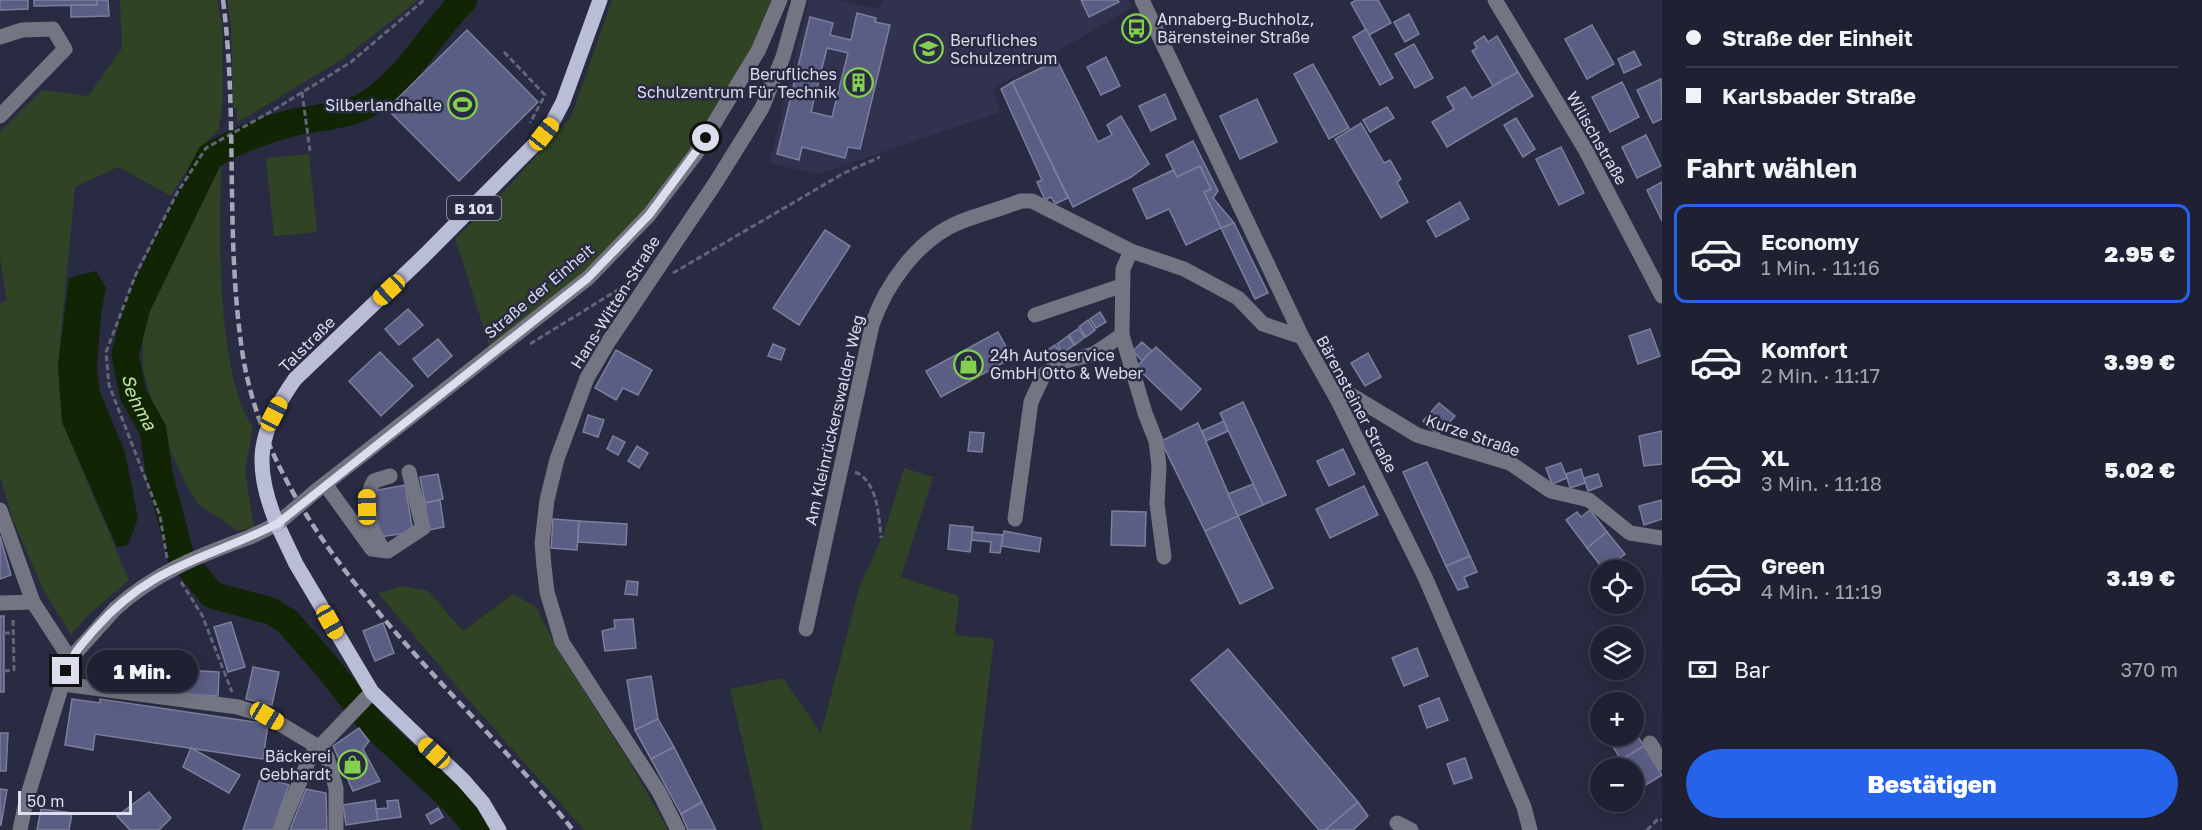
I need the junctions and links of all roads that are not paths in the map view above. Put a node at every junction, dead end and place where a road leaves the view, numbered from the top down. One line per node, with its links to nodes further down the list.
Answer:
1 (600, 0): 20 (main road, Talstraße / B 101, bridge)
2 (780, 0): 17 (street, Straße der Einheit)
3 (799, 0): 37 (street, Hans-Witten-Straße)
4 (1142, 0): 13 (street, Bärensteiner Straße)
5 (1494, 0): 10 (street, Wilischstraße)
6 (0, 37): 7 (street)
7 (0, 116)
8 (1131, 250): 9 (street); 13 (street, Am Kleinrückerswalder Weg); 26 (street, Am Kleinrückerswalder Weg)
9 (1121, 286): 11 (street); 12 (street)
10 (1662, 296)
11 (1035, 315)
12 (1122, 335): 19 (street); 23 (street)
13 (1302, 337): 14 (street, Bärensteiner Straße)
14 (1337, 399): 21 (street, Kurze Straße); 38 (street, Bärensteiner Straße)
15 (409, 472): 22 (street)
16 (390, 476): 22 (street)
17 (321, 488): 20 (street, Straße der Einheit, bridge); 22 (street)
18 (0, 510): 24 (street)
19 (1015, 519)
20 (277, 524): 27 (street, Straße der Einheit, bridge); 29 (main road, Talstraße / B 101)
21 (1662, 538)
22 (383, 550)
23 (1164, 557)
24 (33, 602): 25 (street); 27 (street)
25 (7, 603)
26 (806, 629)
27 (70, 659): 28 (street)
28 (63, 684): 31 (street); 33 (street)
29 (369, 696): 31 (street); 36 (main road, Talstraße / B 101)
30 (1650, 743): 32 (street)
31 (321, 748): 34 (street); 35 (street)
32 (1662, 763)
33 (20, 830)
34 (280, 830)
35 (336, 830)
36 (499, 830)
37 (678, 830)
38 (1530, 830)

